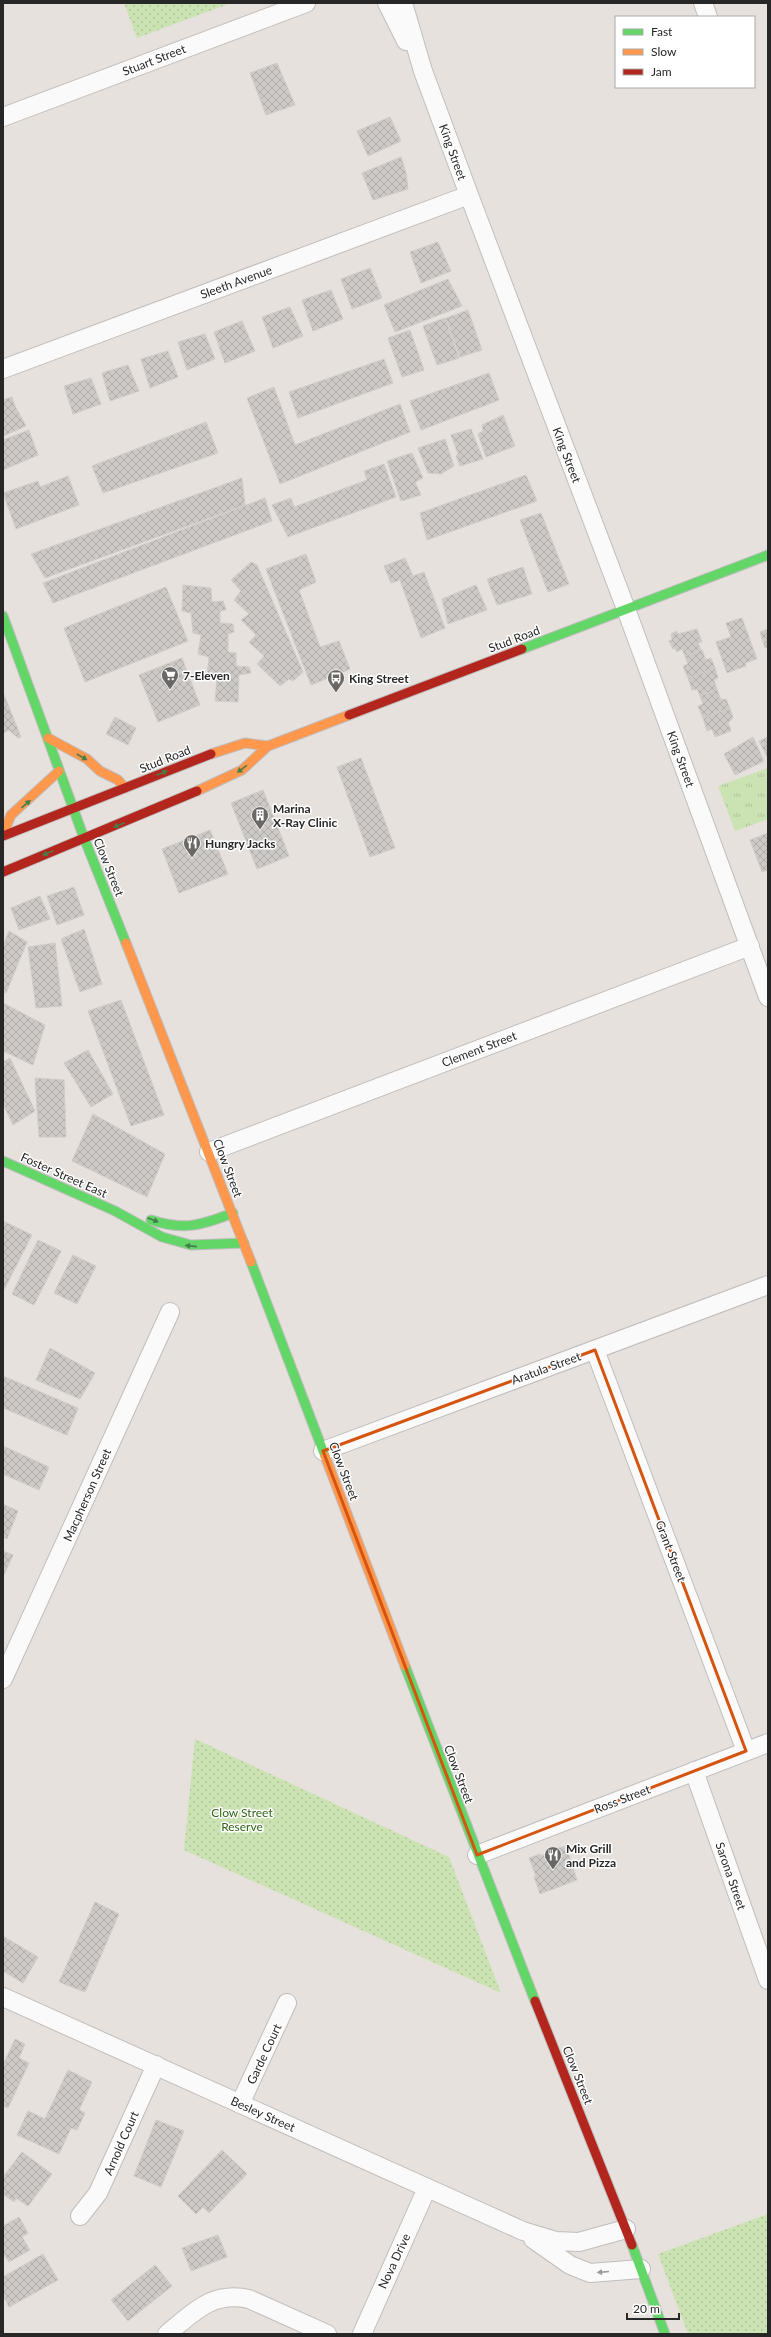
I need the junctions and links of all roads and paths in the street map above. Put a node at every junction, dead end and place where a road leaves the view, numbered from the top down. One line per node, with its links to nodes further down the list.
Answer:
1 (306, 3): 7 (street, Stuart Street)
2 (387, 3): 6 (street, King Street)
3 (403, 3): 6 (street, King Street)
4 (703, 3): 5 (street)
5 (708, 16)
6 (423, 71): 8 (street, King Street)
7 (3, 116)
8 (468, 195): 9 (street, Sleeth Avenue); 11 (street, King Street)
9 (3, 369)
10 (768, 555): 11 (main road, Stud Road)
11 (626, 609): 14 (main road, Stud Road); 21 (street, King Street)
12 (3, 616): 13 (main road, Clow Street)
13 (48, 738): 15 (main road, Clow Street); 16 (main road, one-way to 16)
14 (268, 746): 16 (main road, Stud Road, one-way to 14); 19 (main road, Stud Road, one-way to 19)
15 (59, 771): 17 (main road, Clow Street); 18 (main road, one-way to 15)
16 (125, 788): 17 (main road, Stud Road)
17 (72, 806): 18 (main road, Stud Road); 19 (main road, Clow Street)
18 (3, 835)
19 (84, 838): 20 (main road, Stud Road, one-way to 20); 23 (main road, Clow Street)
20 (3, 872)
21 (750, 946): 22 (street, King Street); 23 (street, Clement Street)
22 (768, 997)
23 (209, 1152): 26 (main road, Clow Street)
24 (3, 1160): 25 (main road, Foster Street East)
25 (115, 1211): 26 (main road, Foster Street East, one-way to 26); 27 (main road, Foster Street East, one-way to 25)
26 (232, 1213): 27 (main road, Clow Street)
27 (244, 1243): 31 (main road, Clow Street)
28 (768, 1285): 30 (street, Aratula Street)
29 (170, 1312): 32 (street, Macpherson Street)
30 (595, 1350): 31 (street, Aratula Street); 34 (street, Grant Street)
31 (323, 1451): 36 (main road, Clow Street)
32 (3, 1679)
33 (768, 1742): 34 (street, Ross Street)
34 (746, 1751): 35 (street, Ross Street)
35 (694, 1771): 36 (street, Ross Street); 37 (street, Sarona Street)
36 (477, 1855): 44 (main road, Clow Street)
37 (768, 1980)
38 (3, 1996): 40 (street, Besley Street)
39 (287, 2003): 41 (street, Garde Court)
40 (156, 2065): 41 (street, Besley Street); 43 (street, Arnold Court)
41 (240, 2104): 42 (street, Besley Street)
42 (427, 2188): 45 (street, Besley Street); 49 (street, Nova Drive)
43 (80, 2216)
44 (626, 2229): 45 (street, Besley Street); 46 (main road, Clow Street)
45 (523, 2231): 46 (street, Besley Street, one-way to 45)
46 (641, 2269): 50 (main road, Clow Street)
47 (168, 2334): 48 (street)
48 (327, 2334)
49 (362, 2334)
50 (665, 2334)

